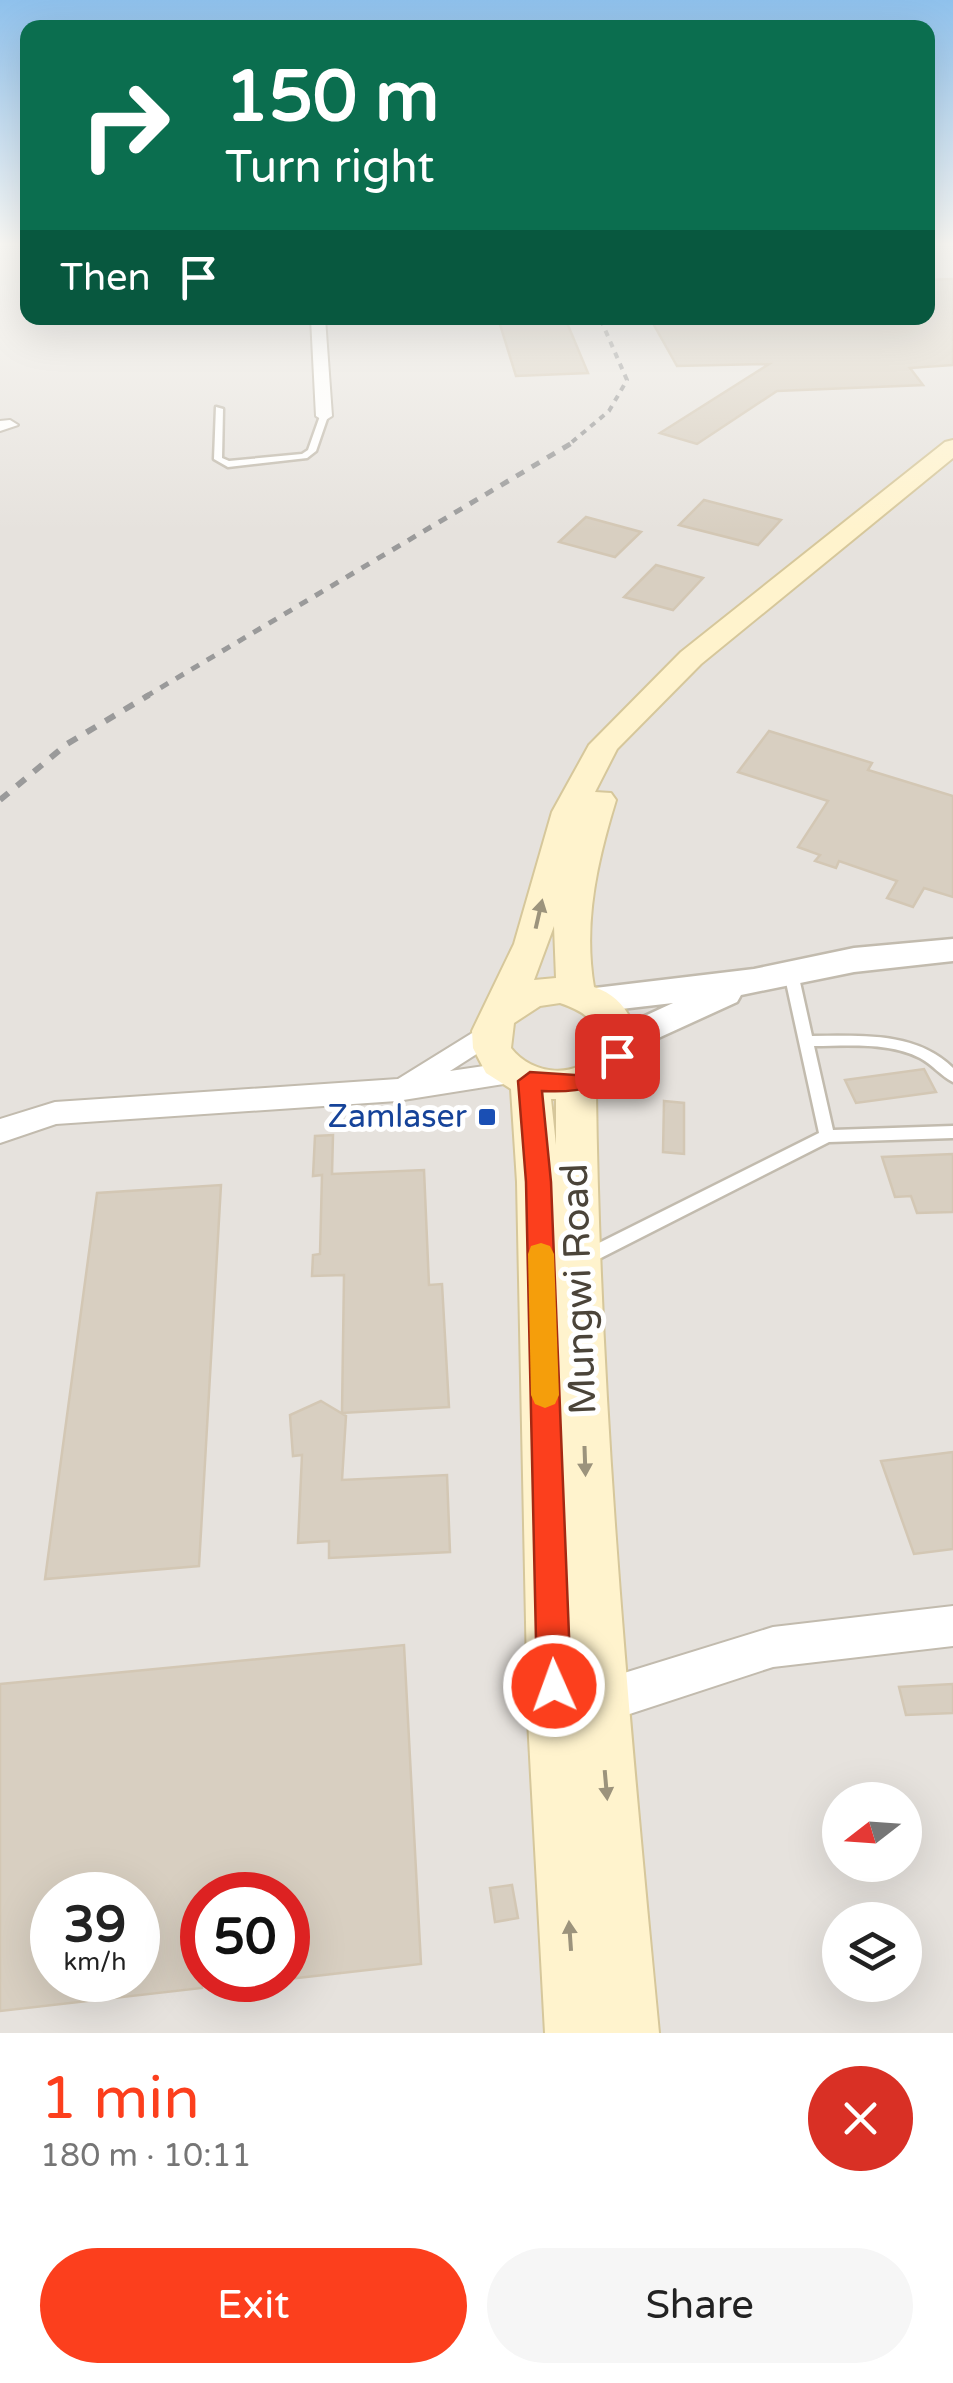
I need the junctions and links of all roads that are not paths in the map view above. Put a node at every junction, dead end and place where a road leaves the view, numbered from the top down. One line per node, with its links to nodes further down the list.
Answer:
1 (319, 341): 3 (street)
2 (219, 409): 3 (lane)
3 (324, 416)
4 (953, 447): 6 (main road)
5 (953, 467): 6 (main road)
6 (839, 549): 10 (main road); 11 (main road, one-way to 6)
7 (953, 950): 8 (street)
8 (790, 974): 9 (street); 12 (lane)
9 (754, 982): 10 (street); 13 (street)
10 (586, 997): 11 (main road); 13 (main road)
11 (498, 1018): 15 (main road); 16 (street)
12 (806, 1040): 14 (lane); 19 (lane)
13 (621, 1042): 15 (main road)
14 (953, 1077)
15 (539, 1079): 16 (street); 20 (main road, Mungwi Road); 23 (main road, Mungwi Road, one-way to 15)
16 (396, 1090): 17 (street)
17 (0, 1131)
18 (953, 1132): 19 (lane)
19 (827, 1136): 20 (lane)
20 (576, 1262): 22 (main road, Mungwi Road, one-way to 22)
21 (953, 1626): 22 (street)
22 (599, 1704): 24 (main road, Mungwi Road, one-way to 24)
23 (576, 2033)
24 (626, 2033)

